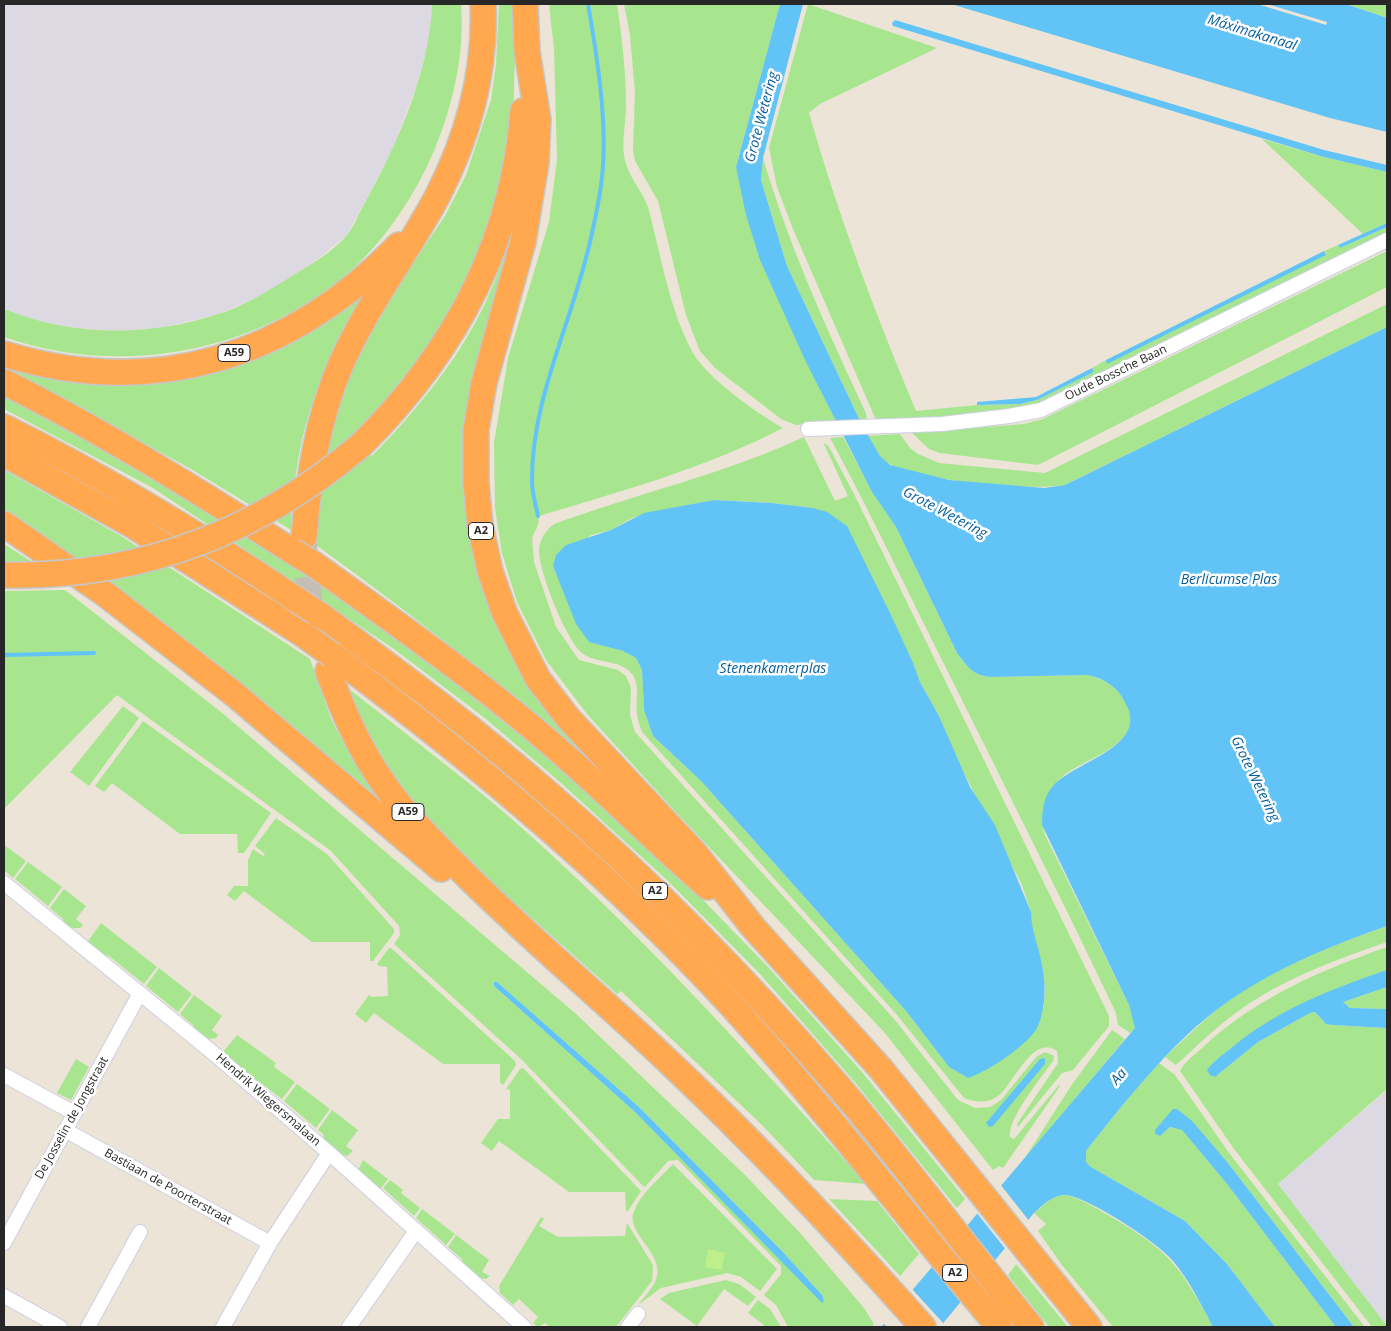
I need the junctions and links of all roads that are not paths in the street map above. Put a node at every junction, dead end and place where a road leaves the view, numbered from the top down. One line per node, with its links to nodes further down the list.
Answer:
1 (483, 4): 4 (highway, A59)
2 (525, 4): 3 (highway)
3 (527, 51): 13 (highway, bridge); 16 (highway, A2)
4 (423, 220): 6 (highway, A59); 12 (highway, A59)
5 (1387, 240): 9 (street, Oude Bossche Baan)
6 (4, 354)
7 (4, 382): 12 (highway, A2)
8 (4, 426): 38 (highway, A2, bridge)
9 (808, 430)
10 (4, 454): 14 (highway, A2, bridge)
11 (4, 524): 17 (highway)
12 (298, 544): 16 (highway, A2, bridge)
13 (4, 575)
14 (330, 663): 17 (highway, A59); 30 (highway, A2)
15 (4, 883): 18 (street, Hendrik Wiegersmalaan)
16 (753, 927): 39 (highway, A2)
17 (521, 930): 37 (highway)
18 (140, 993): 20 (street, De Josselin de Jongstraat); 22 (street, Hendrik Wiegersmalaan)
19 (4, 1075): 20 (street)
20 (74, 1114): 21 (street, De Josselin de Jongstraat)
21 (65, 1130): 23 (street, De Josselin de Jongstraat); 27 (street, Bastiaan de Poorterstraat)
22 (330, 1153): 24 (street, Hendrik Wiegersmalaan); 27 (street)
23 (10, 1217): 26 (street, De Josselin de Jongstraat)
24 (416, 1231): 34 (street); 35 (street, Hendrik Wiegersmalaan)
25 (140, 1232): 32 (street)
26 (4, 1243)
27 (270, 1243): 33 (street)
28 (4, 1296): 31 (street)
29 (638, 1314): 36 (street)
30 (993, 1320)
31 (60, 1327)
32 (88, 1327)
33 (223, 1327)
34 (350, 1327)
35 (524, 1327)
36 (628, 1327)
37 (923, 1327)
38 (1031, 1327)
39 (1088, 1327)

